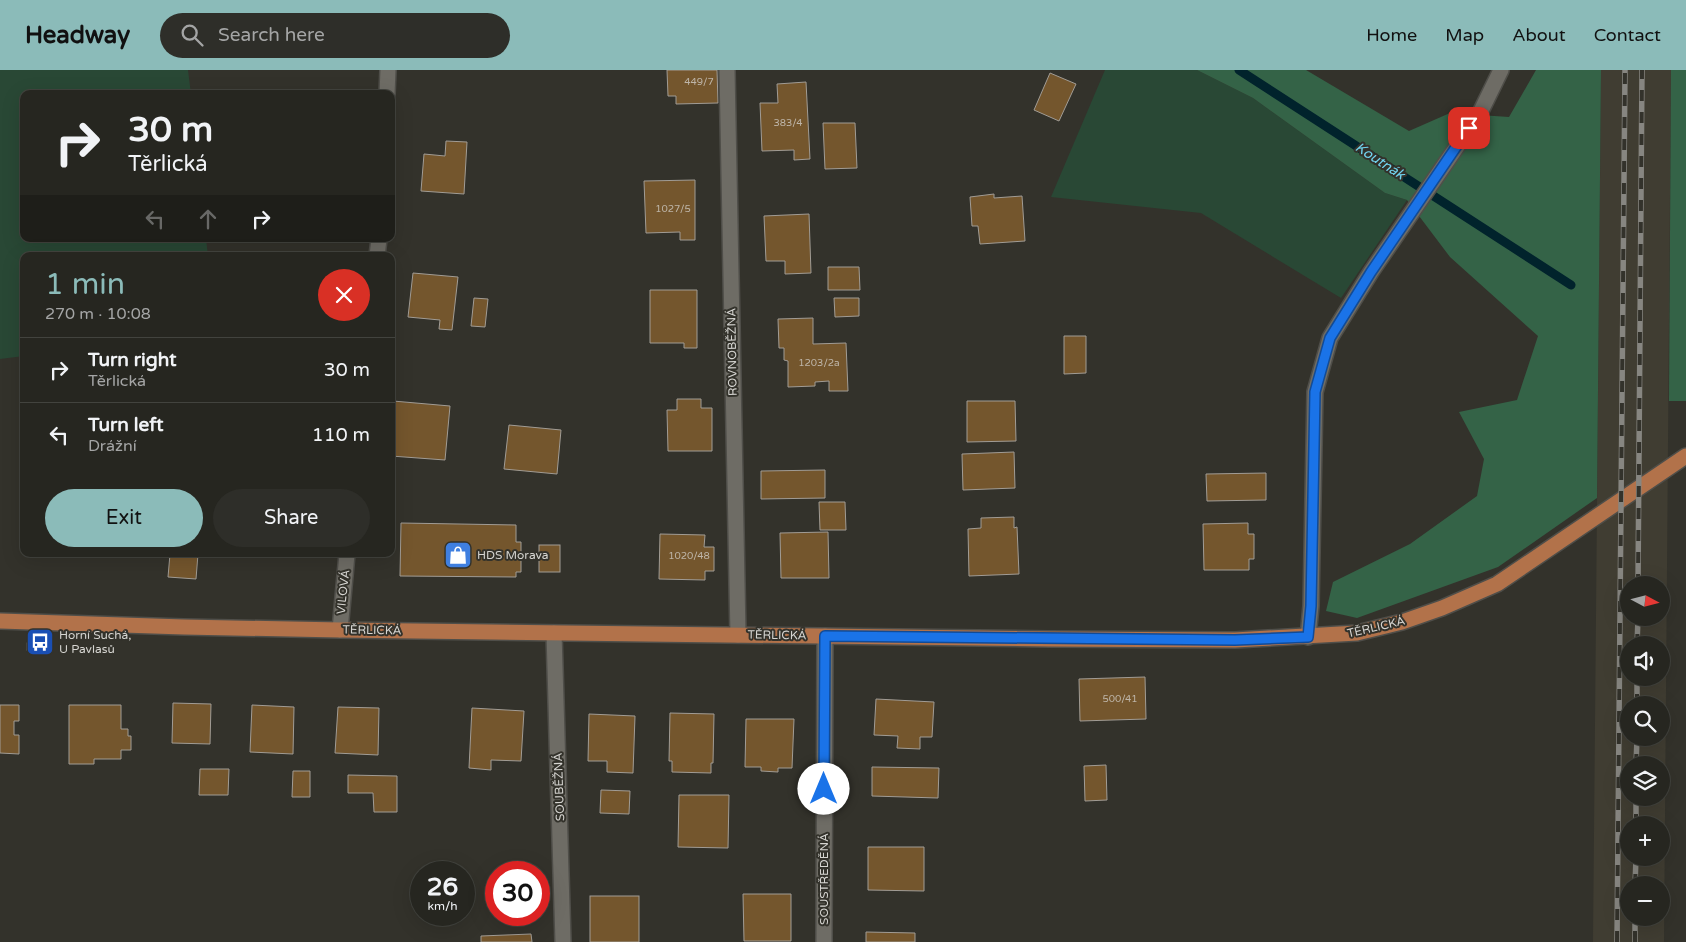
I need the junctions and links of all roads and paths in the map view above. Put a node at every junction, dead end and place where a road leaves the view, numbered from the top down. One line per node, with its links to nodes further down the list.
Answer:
1 (388, 70): 4 (street)
2 (726, 70): 10 (street, ROVNOBĚŽNÁ)
3 (1502, 70): 12 (street)
4 (387, 90)
5 (1686, 456): 12 (main road, TĚRLICKÁ)
6 (347, 557): 8 (street, VILOVÁ)
7 (0, 620): 8 (main road, TĚRLICKÁ)
8 (340, 630): 9 (main road, TĚRLICKÁ)
9 (554, 633): 10 (main road, TĚRLICKÁ); 13 (street, SOUBĚŽNÁ)
10 (738, 635): 11 (main road, TĚRLICKÁ)
11 (825, 636): 12 (main road, TĚRLICKÁ); 14 (street, SOUSTŘEDĚNÁ)
12 (1308, 637)
13 (563, 942)
14 (824, 942)

